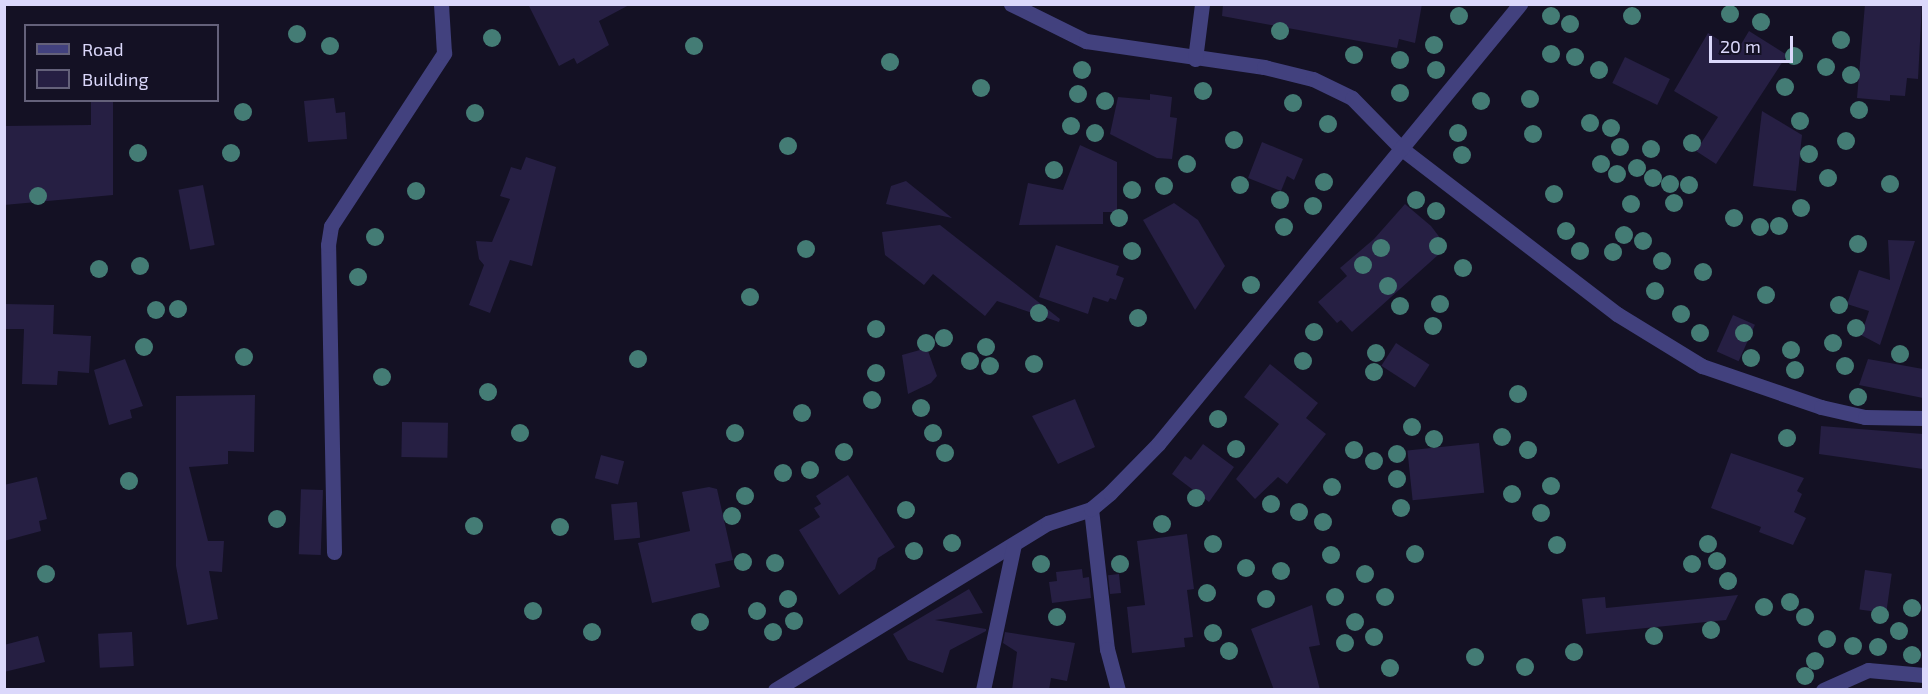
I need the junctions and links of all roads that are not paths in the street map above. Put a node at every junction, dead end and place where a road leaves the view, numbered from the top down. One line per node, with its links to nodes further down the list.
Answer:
1 (441, 4): 10 (street)
2 (1011, 4): 5 (street)
3 (1202, 4): 5 (street)
4 (1520, 4): 6 (street)
5 (1195, 59): 6 (street)
6 (1402, 149): 7 (street); 8 (street)
7 (1923, 418)
8 (1092, 509): 9 (street); 14 (street)
9 (1014, 544): 12 (street); 13 (street)
10 (334, 552)
11 (1923, 675): 15 (street)
12 (775, 690)
13 (983, 690)
14 (1118, 690)
15 (1823, 690)

